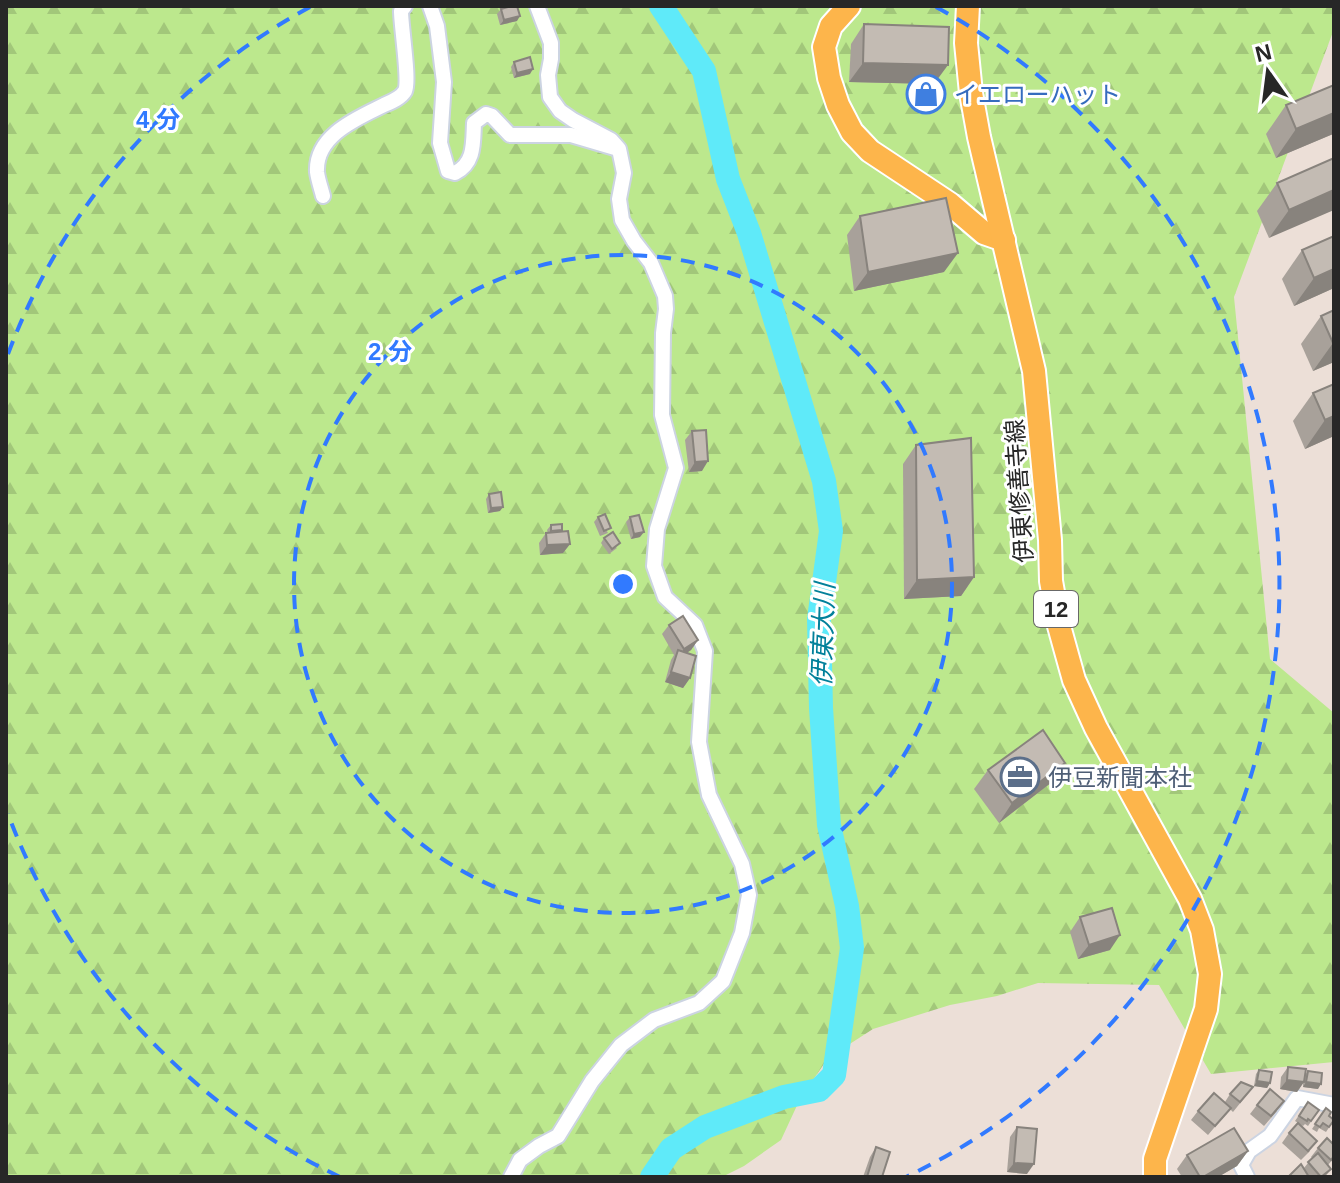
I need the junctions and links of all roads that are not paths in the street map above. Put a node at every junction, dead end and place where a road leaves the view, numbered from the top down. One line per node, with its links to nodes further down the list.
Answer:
1 (405, 6): 7 (street)
2 (430, 6): 6 (street)
3 (537, 6): 6 (street)
4 (849, 6): 8 (main road)
5 (968, 6): 8 (main road, 伊東修善寺線 / 12)
6 (619, 149): 10 (street)
7 (323, 196)
8 (1004, 240): 11 (main road, 伊東修善寺線 / 12)
9 (1334, 1105): 12 (street)
10 (511, 1177)
11 (1155, 1177)
12 (1247, 1177)

